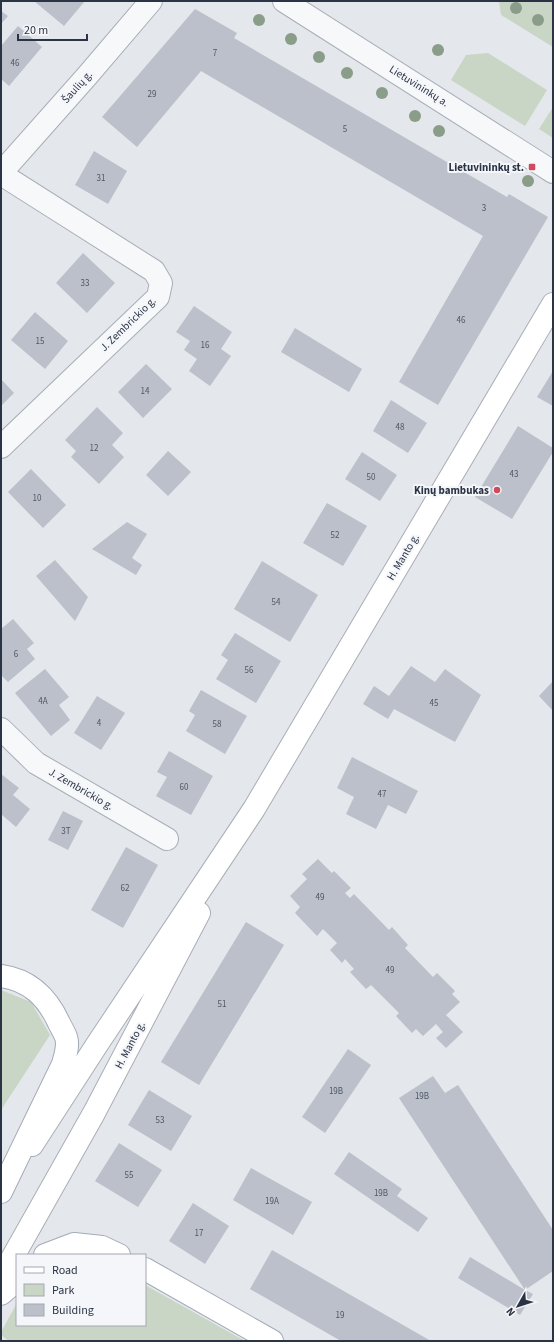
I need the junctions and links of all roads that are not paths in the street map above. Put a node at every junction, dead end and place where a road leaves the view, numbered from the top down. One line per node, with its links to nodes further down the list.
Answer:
1 (151, 1): 4 (street, Šaulių g.)
2 (284, 1): 3 (street, Lietuvininkų a.)
3 (553, 172)
4 (1, 173): 6 (street, J. Zembrickio g.)
5 (553, 304): 8 (main road, H. Manto g.)
6 (1, 447)
7 (1, 729): 9 (street, J. Zembrickio g.)
8 (254, 809): 11 (main road, H. Manto g.); 15 (main road, H. Manto g.)
9 (167, 839)
10 (1, 976): 11 (main road)
11 (1, 1192)
12 (48, 1254): 13 (main road)
13 (117, 1254)
14 (146, 1270): 18 (main road)
15 (1, 1278)
16 (16, 1281): 17 (main road)
17 (1, 1294)
18 (272, 1341)

